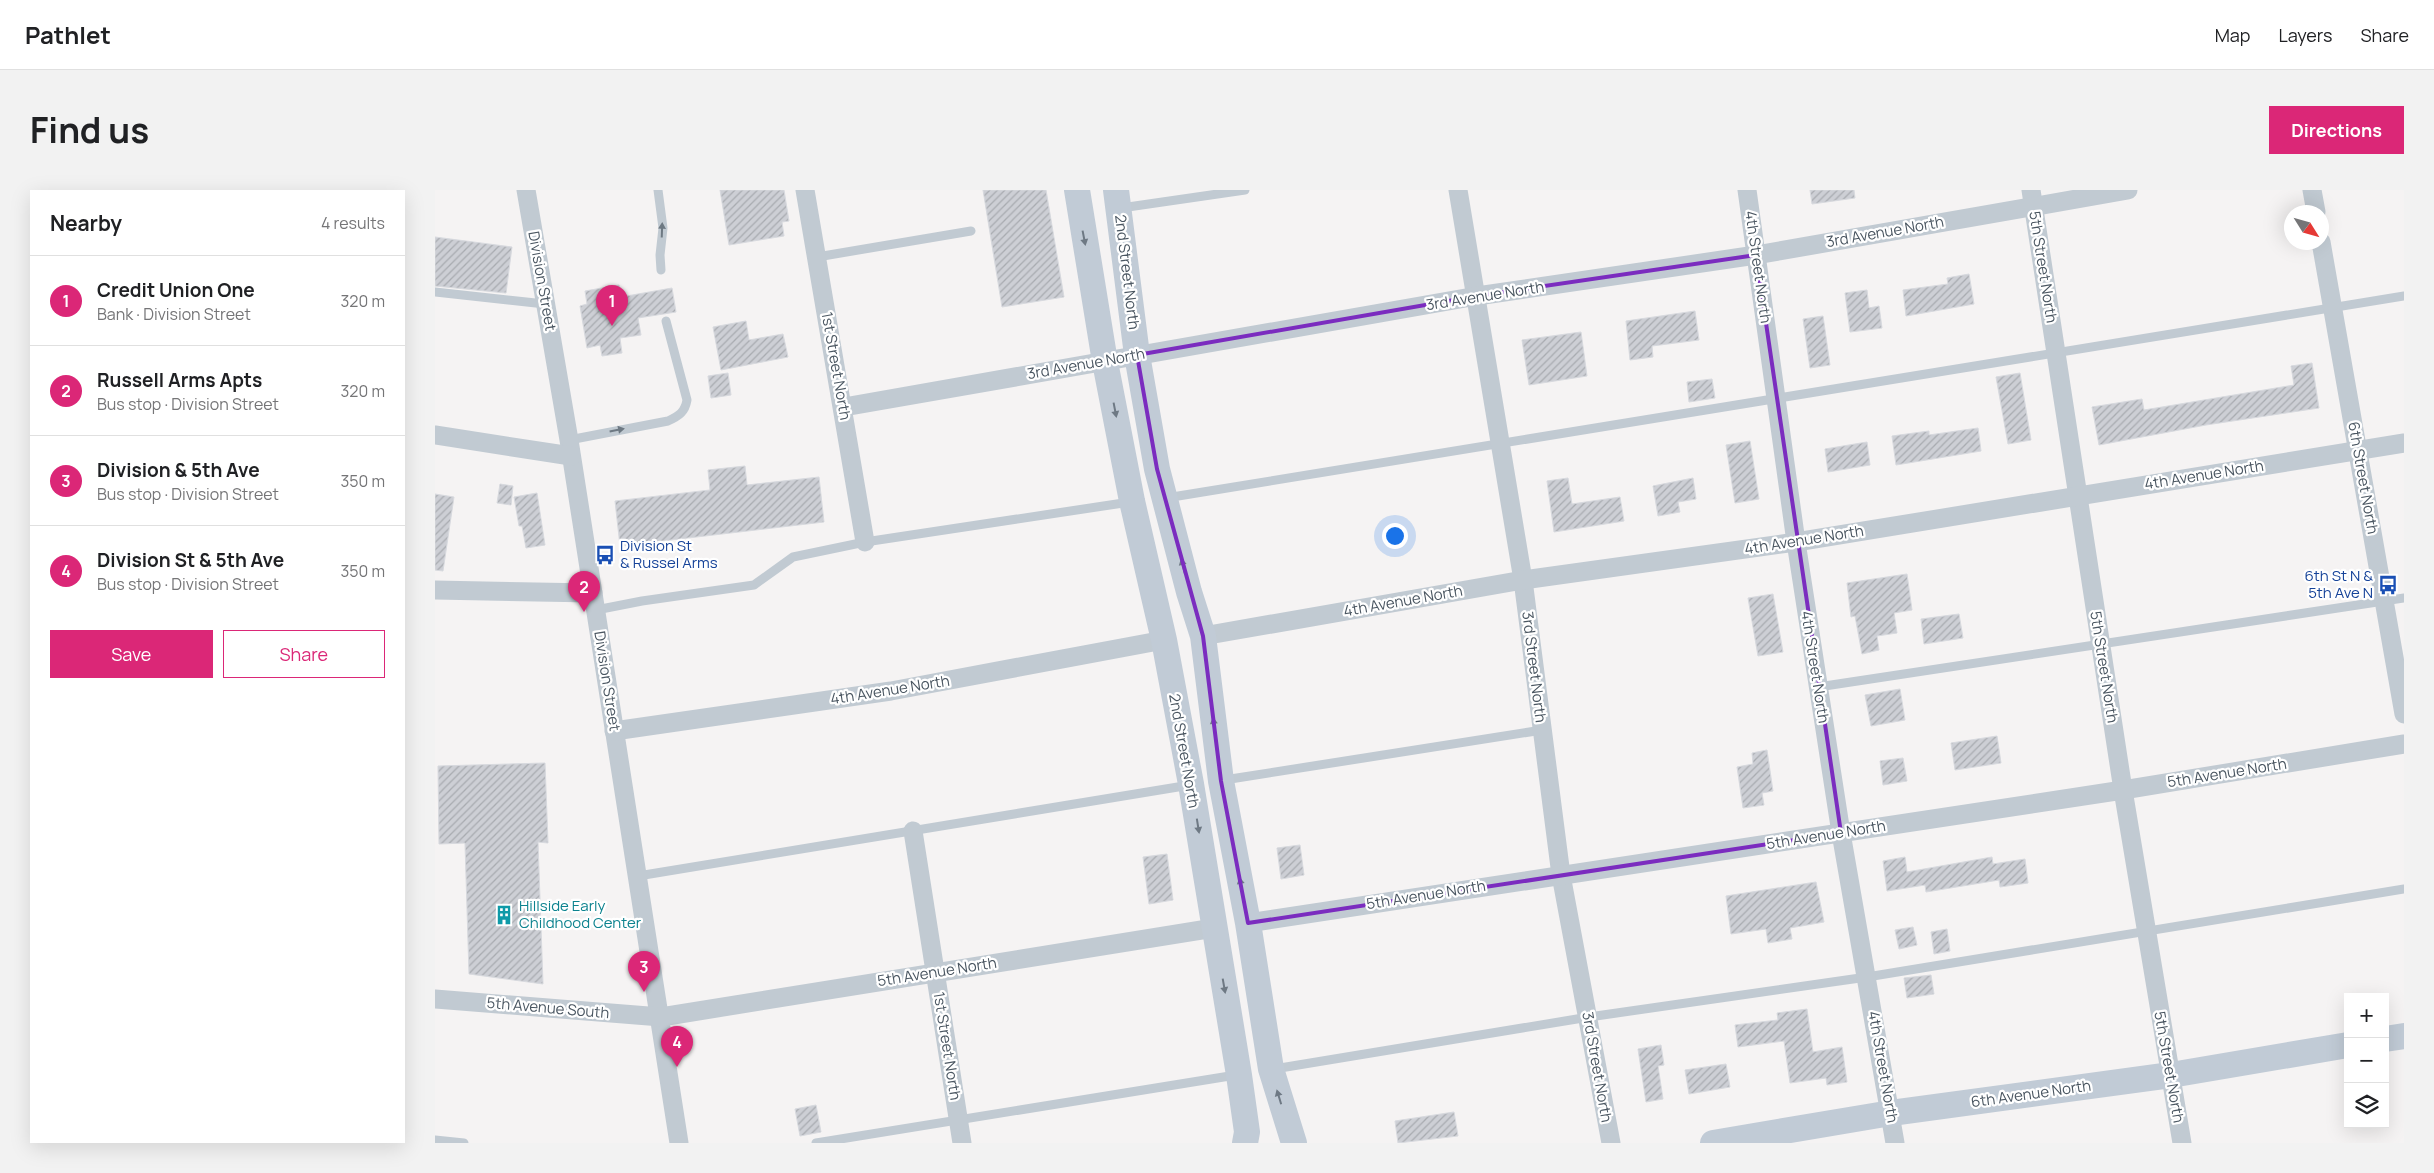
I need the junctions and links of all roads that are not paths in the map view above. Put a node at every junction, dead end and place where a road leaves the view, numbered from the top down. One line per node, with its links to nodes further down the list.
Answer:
1 (526, 190): 21 (street, Division Street)
2 (658, 190): 17 (lane, one-way to 2)
3 (805, 190): 16 (street, 1st Street North)
4 (1077, 190): 26 (main road, 2nd Street North, one-way to 26)
5 (1245, 190): 11 (lane)
6 (1458, 190): 19 (street, 3rd Street North)
7 (1747, 190): 15 (street, 4th Street North)
8 (2128, 190): 10 (street, 3rd Avenue North)
9 (2312, 190): 12 (street)
10 (2032, 198): 15 (street, 3rd Avenue North); 24 (street, 5th Street North)
11 (1117, 199): 25 (main road, 2nd Street North)
12 (2315, 205)
13 (971, 231): 16 (lane)
14 (2322, 250): 22 (street, 6th Street North)
15 (1756, 255): 19 (street, 3rd Avenue North); 27 (street, 4th Street North)
16 (817, 257): 28 (street, 1st Street North)
17 (661, 270)
18 (435, 292): 21 (lane)
19 (1477, 296): 25 (street, 3rd Avenue North); 30 (street, 3rd Street North)
20 (2404, 296): 22 (lane)
21 (545, 304): 32 (street, Division Street)
22 (2333, 308): 24 (lane); 33 (street, 6th Street North)
23 (666, 321): 32 (lane, one-way to 23)
24 (2055, 352): 27 (lane); 34 (street, 5th Street North)
25 (1137, 354): 26 (street, 3rd Avenue North); 35 (main road, 2nd Street North)
26 (1105, 362): 28 (street, 3rd Avenue North); 36 (main road, 2nd Street North, one-way to 36)
27 (1776, 399): 30 (lane); 38 (street, 4th Street North)
28 (844, 406): 37 (street, 1st Street North)
29 (435, 435): 32 (street)
30 (1500, 443): 35 (lane); 39 (street, 3rd Street North)
31 (2404, 443): 33 (street, 4th Avenue North)
32 (570, 448): 42 (street, Division Street)
33 (2359, 450): 34 (street, 4th Avenue North); 43 (street, 6th Street North)
34 (2077, 496): 38 (street, 4th Avenue North); 46 (street, 5th Street North)
35 (1165, 498): 44 (main road, 2nd Street North, one-way to 35)
36 (1132, 501): 37 (lane); 45 (main road, 2nd Street North)
37 (865, 542): 42 (lane)
38 (1796, 542): 39 (street, 4th Avenue North); 47 (street, 4th Street North)
39 (1523, 580): 44 (street, 4th Avenue North); 49 (street, 3rd Street North)
40 (436, 589): 42 (street)
41 (2404, 598): 43 (lane)
42 (594, 602): 50 (street, Division Street)
43 (2385, 602): 46 (lane); 48 (street, 6th Street North)
44 (1203, 636): 52 (main road, 2nd Street North, one-way to 44)
45 (1164, 640): 50 (street, 4th Avenue North); 53 (main road, 2nd Street North)
46 (2100, 643): 47 (lane); 54 (street, 5th Street North)
47 (1818, 688): 56 (street, 4th Street North)
48 (2404, 714)
49 (1542, 730): 52 (lane); 57 (street, 3rd Street North)
50 (614, 731): 58 (street, Division Street)
51 (2404, 744): 54 (street, 5th Avenue North)
52 (1221, 781): 60 (main road, 2nd Street North, one-way to 52)
53 (1191, 784): 55 (lane); 61 (main road, 2nd Street North, one-way to 61)
54 (2123, 790): 56 (street, 5th Avenue North); 62 (street, 5th Street North)
55 (913, 831): 58 (lane); 63 (street, 1st Street North)
56 (1841, 833): 57 (street, 5th Avenue North); 64 (street, 4th Street North)
57 (1561, 875): 60 (street, 5th Avenue North); 66 (street, 3rd Street North)
58 (638, 876): 67 (street, Division Street)
59 (2404, 889): 62 (lane)
60 (1248, 923): 71 (main road, 2nd Street North)
61 (1214, 928): 63 (street, 5th Avenue North); 72 (main road, 2nd Street North, one-way to 72)
62 (2146, 930): 64 (lane); 73 (street, 5th Street North)
63 (936, 973): 67 (street, 5th Avenue North); 75 (street, 1st Street North)
64 (1867, 977): 66 (lane); 74 (street, 4th Street North)
65 (435, 999): 67 (street, 5th Avenue South)
66 (1589, 1017): 71 (lane); 83 (street, 3rd Street North)
67 (661, 1018): 78 (street, Division Street)
68 (2404, 1036): 69 (main road)
69 (2389, 1038)
70 (2344, 1047): 73 (main road, 6th Avenue North)
71 (1271, 1069): 82 (main road, 2nd Street North, one-way to 71)
72 (1239, 1075): 75 (lane); 81 (main road, 2nd Street North)
73 (2171, 1075): 74 (main road, 6th Avenue North); 86 (street, 5th Street North)
74 (1891, 1113): 84 (main road, 6th Avenue North); 85 (street, 4th Street North)
75 (958, 1120): 79 (lane); 80 (street, 1st Street North)
76 (435, 1140): 77 (lane)
77 (464, 1143)
78 (679, 1143)
79 (816, 1143)
80 (962, 1143)
81 (1245, 1143)
82 (1294, 1143)
83 (1611, 1143)
84 (1713, 1143)
85 (1895, 1143)
86 (2182, 1143)

